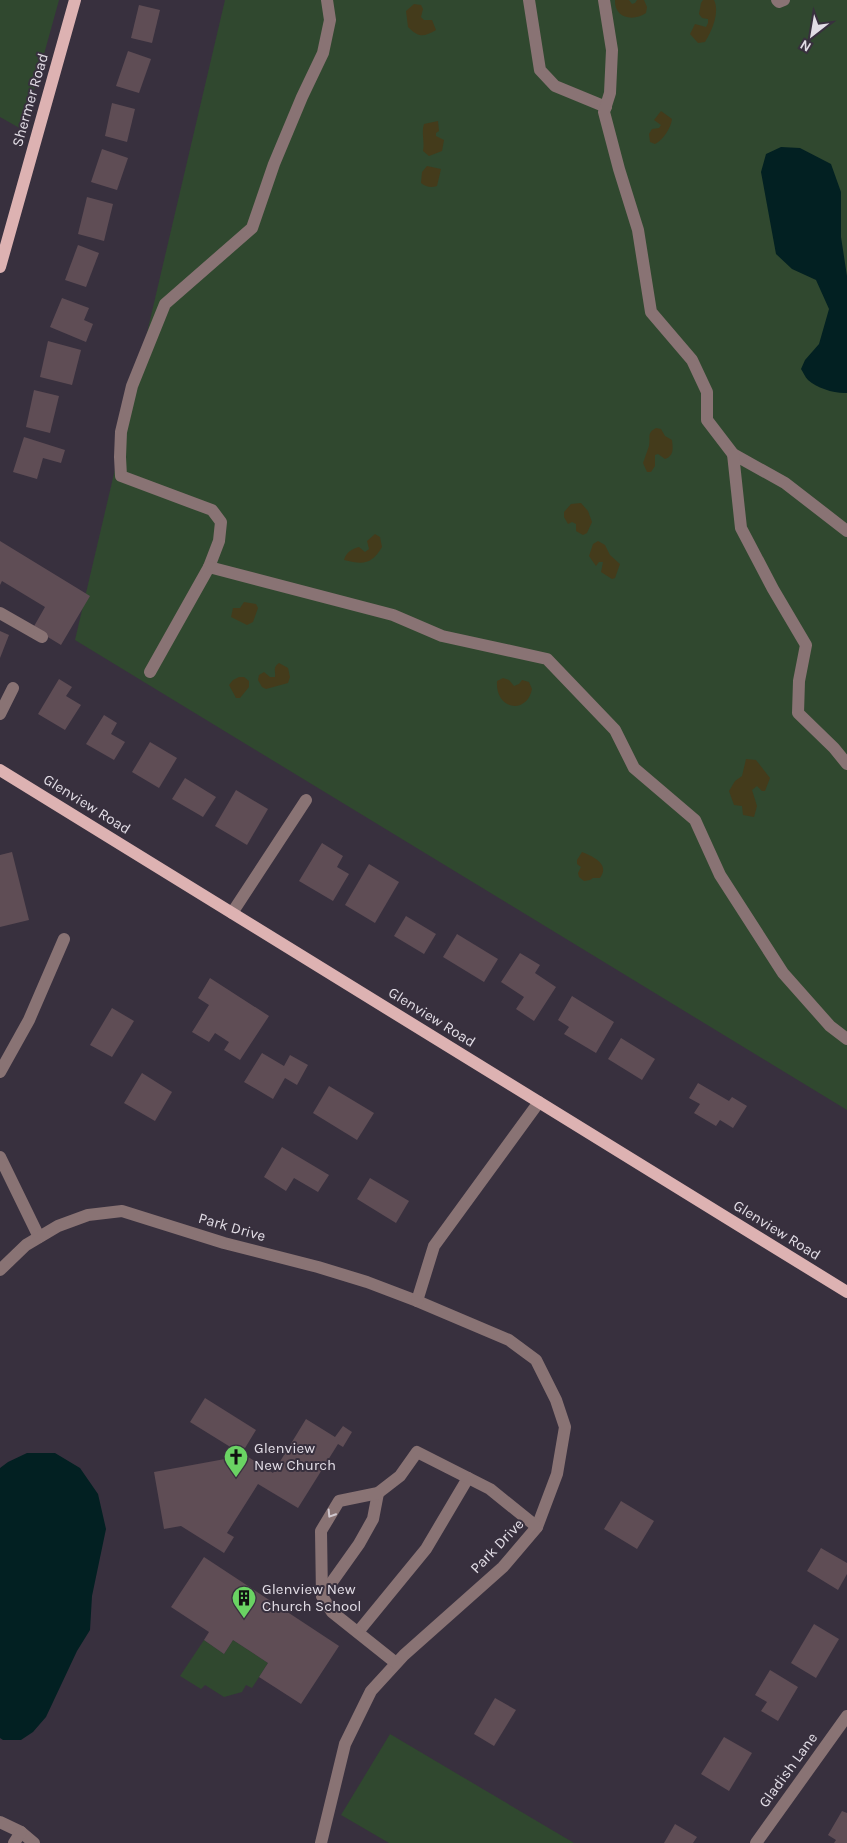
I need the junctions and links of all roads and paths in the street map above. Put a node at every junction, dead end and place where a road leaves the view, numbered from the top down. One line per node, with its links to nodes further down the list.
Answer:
1 (75, 0): 8 (main road, Shermer Road)
2 (327, 0): 11 (street)
3 (529, 0): 7 (street)
4 (604, 0): 7 (street)
5 (778, 0): 6 (street)
6 (784, 0)
7 (606, 107): 9 (street)
8 (0, 267)
9 (733, 454): 10 (street); 17 (street)
10 (847, 531)
11 (209, 566): 14 (street); 22 (street)
12 (0, 613): 13 (street)
13 (42, 637)
14 (150, 672)
15 (13, 688): 16 (street)
16 (0, 714)
17 (847, 764)
18 (0, 770): 20 (main road, Glenview Road)
19 (306, 800): 20 (street)
20 (232, 912): 24 (main road, Glenview Road)
21 (64, 939): 23 (street)
22 (847, 1039)
23 (0, 1072)
24 (539, 1102): 28 (main road, Glenview Road); 29 (street)
25 (0, 1157): 26 (street)
26 (39, 1237): 27 (street, Park Drive); 29 (street, Park Drive)
27 (0, 1270)
28 (847, 1292)
29 (417, 1301): 32 (street, Park Drive)
30 (468, 1478): 31 (street); 32 (street); 34 (street)
31 (378, 1493): 33 (street); 33 (street, one-way to 33)
32 (537, 1528): 35 (street, Park Drive)
33 (322, 1596): 34 (street)
34 (358, 1632): 35 (street)
35 (396, 1663): 40 (street, Park Drive)
36 (847, 1716): 41 (street, Gladish Lane)
37 (0, 1822): 38 (street)
38 (17, 1838): 39 (street)
39 (34, 1843)
40 (321, 1843)
41 (756, 1843)

